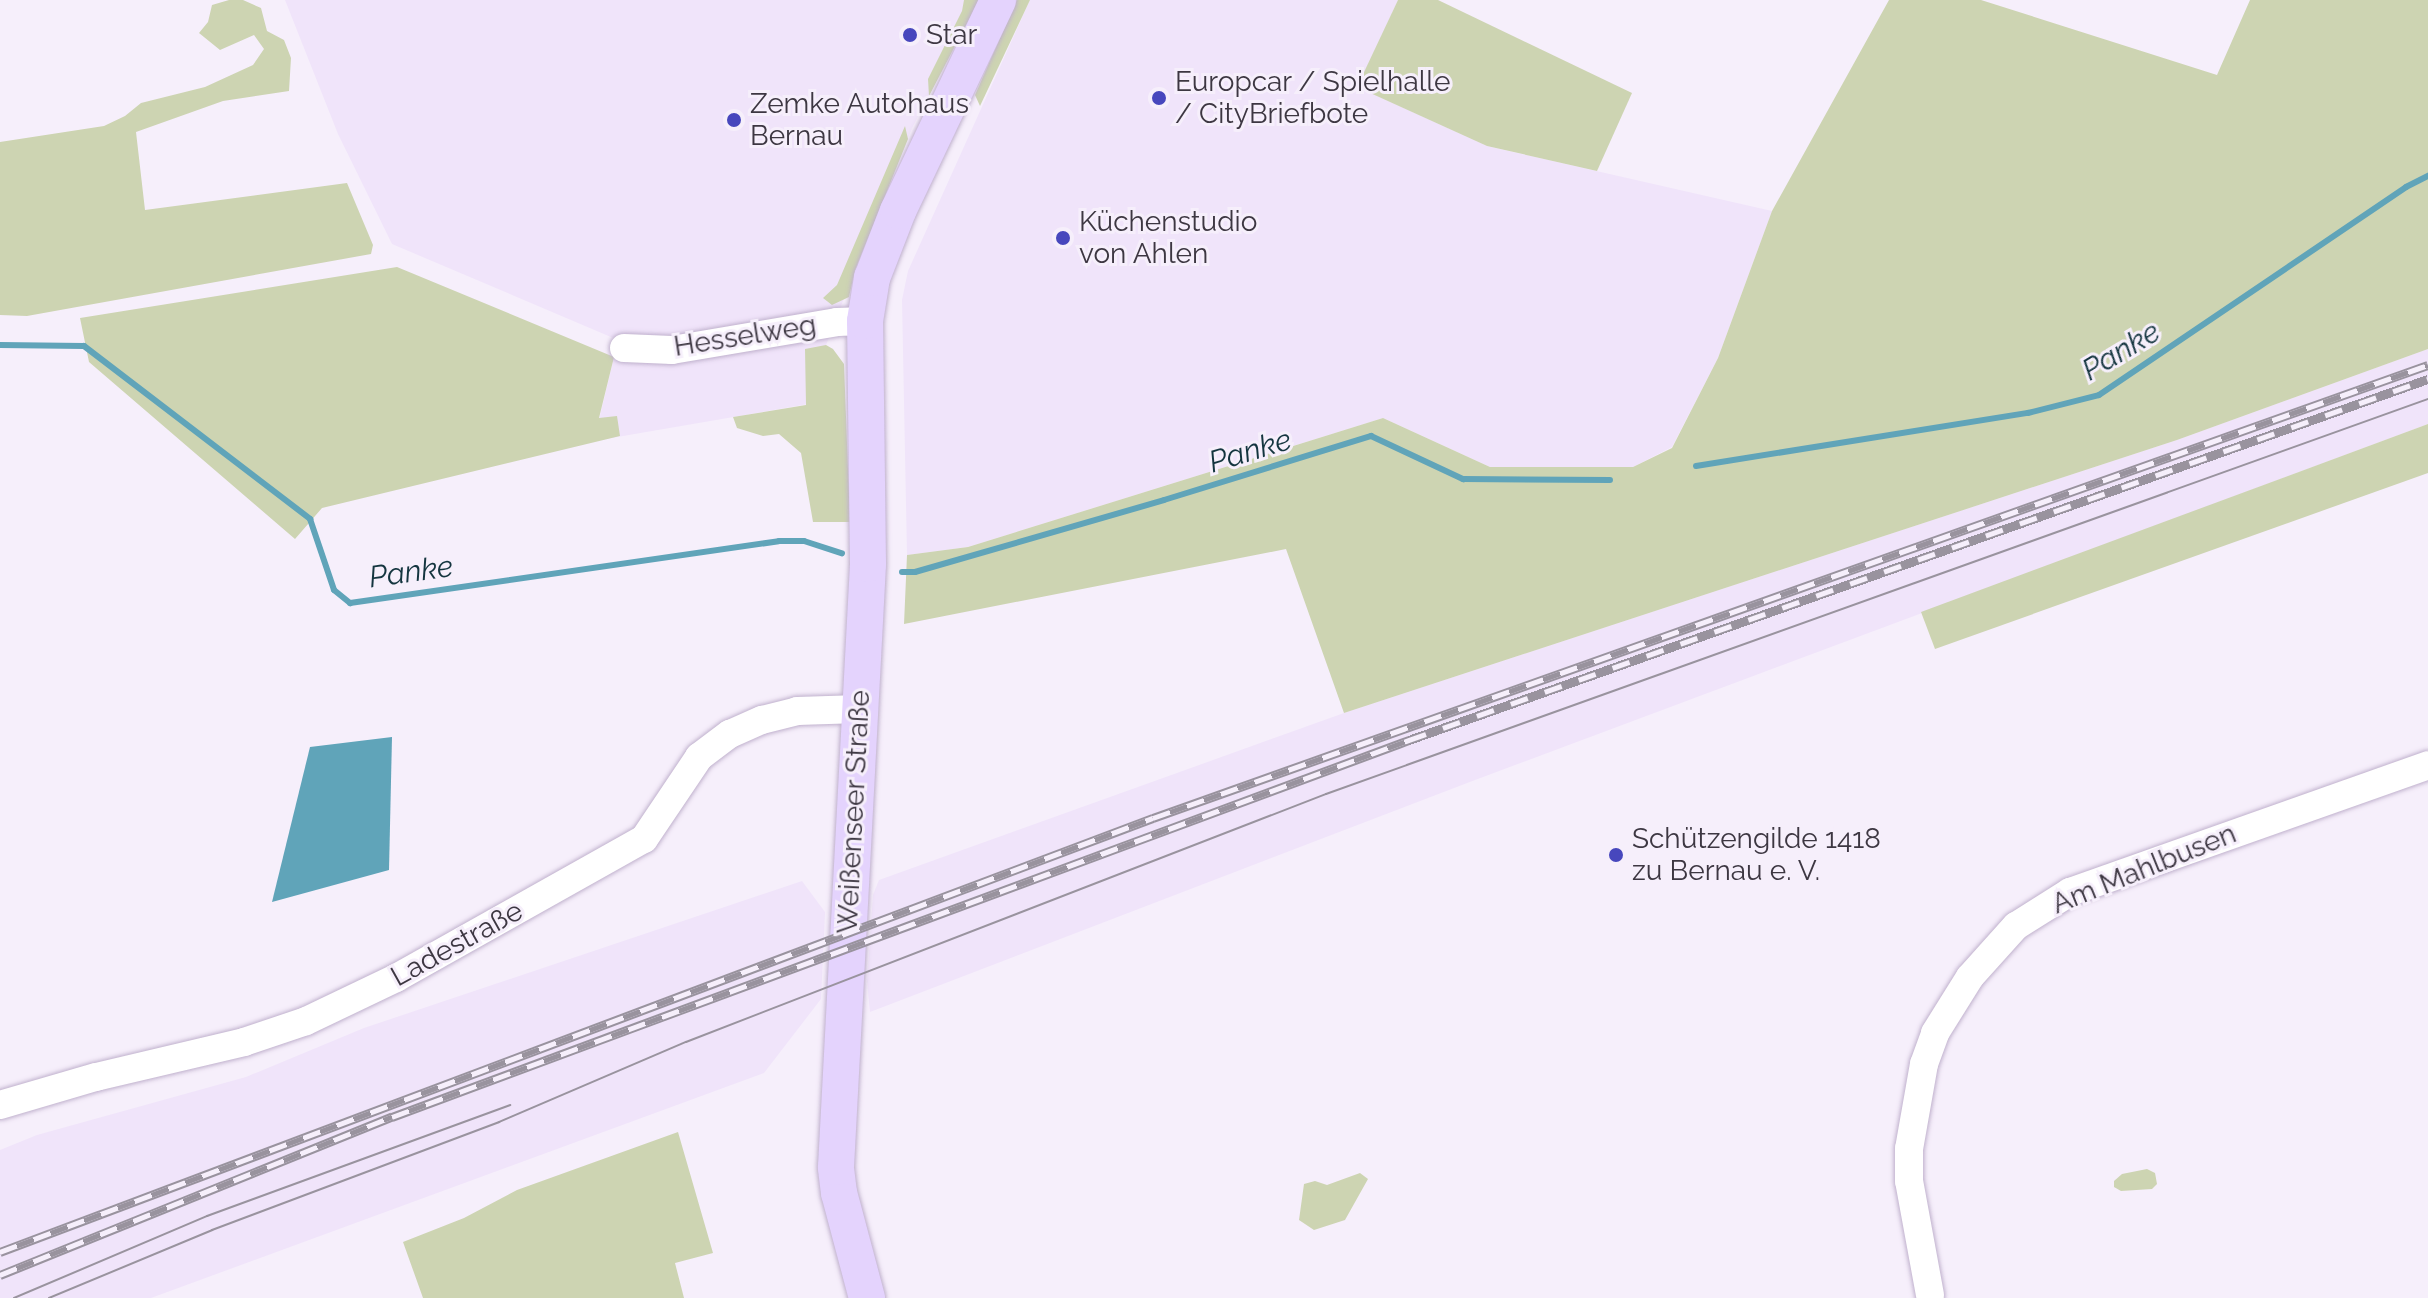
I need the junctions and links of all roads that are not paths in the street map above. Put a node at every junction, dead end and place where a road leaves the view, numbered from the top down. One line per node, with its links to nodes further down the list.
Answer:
1 (998, 0): 2 (main road, Weißenseer Straße)
2 (865, 321): 3 (street, Hesselweg); 4 (main road, Weißenseer Straße)
3 (624, 348)
4 (860, 709): 6 (street, Ladestraße); 8 (main road, Weißenseer Straße)
5 (2428, 765): 7 (street, Am Mahlbusen)
6 (0, 1105)
7 (1930, 1297)
8 (867, 1298)

